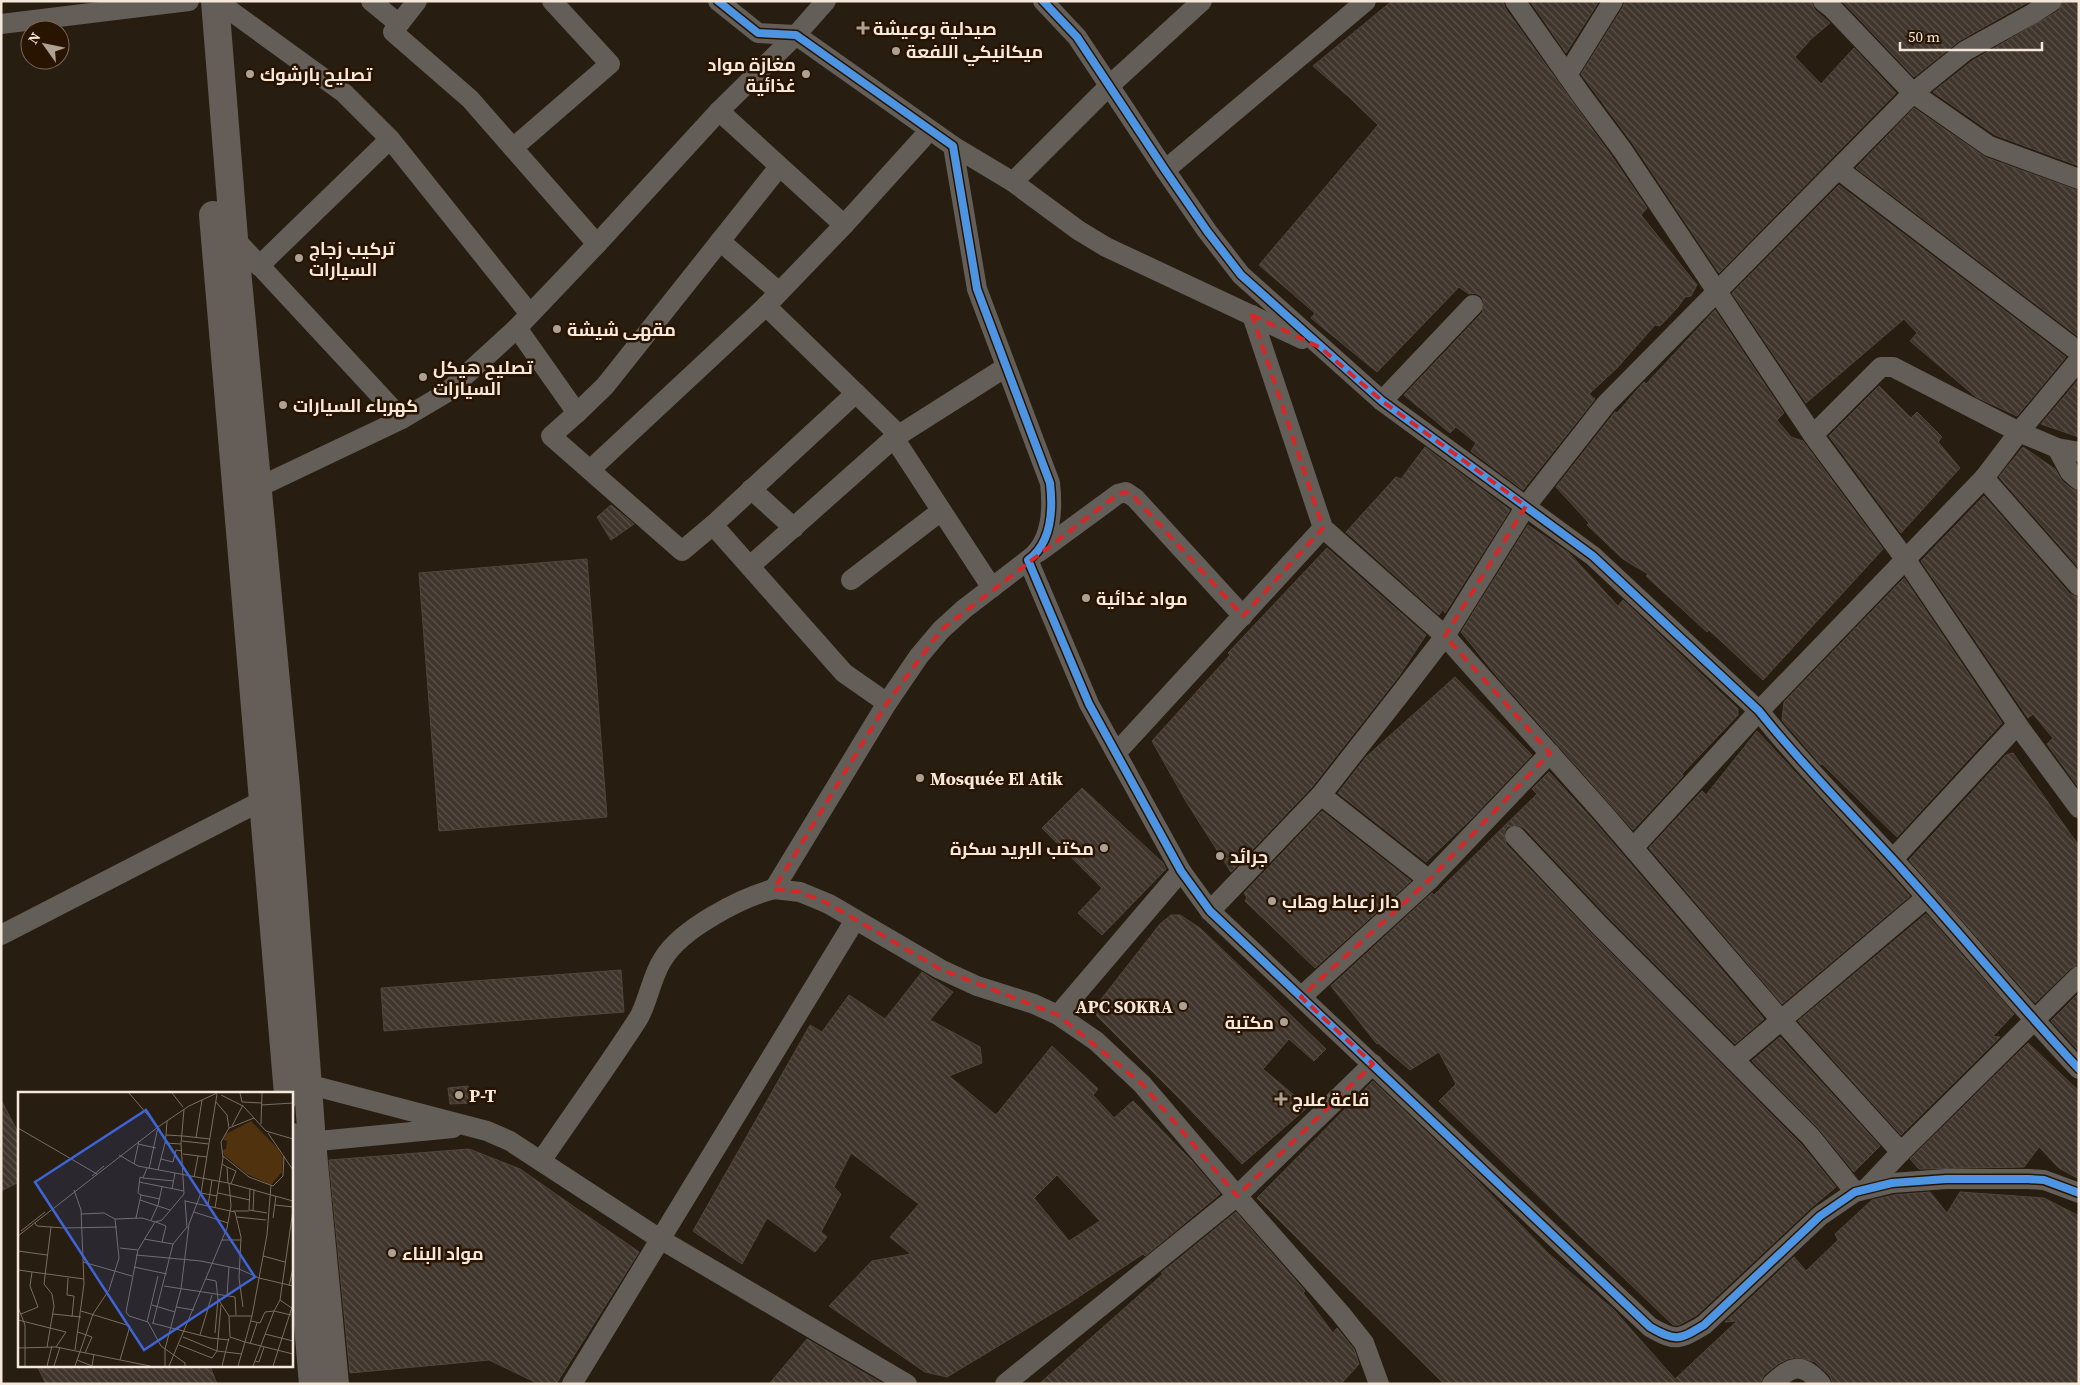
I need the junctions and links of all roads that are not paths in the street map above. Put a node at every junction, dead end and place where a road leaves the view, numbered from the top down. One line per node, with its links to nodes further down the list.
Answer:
1 (189, 1): 16 (street)
2 (196, 1): 59 (street)
3 (216, 1): 24 (street); 33 (street)
4 (370, 1): 17 (street)
5 (417, 1): 17 (street)
6 (552, 1): 26 (street)
7 (718, 1): 18 (street)
8 (826, 1): 18 (street)
9 (1043, 1): 20 (street)
10 (1366, 1): 29 (street)
11 (1515, 1): 19 (street)
12 (1613, 1): 19 (street)
13 (1823, 1): 21 (street)
14 (2052, 1): 21 (street)
15 (1194, 4): 20 (street)
16 (1, 24)
17 (399, 24): 26 (street)
18 (796, 35): 22 (street); 23 (street)
19 (1567, 75): 37 (street)
20 (1109, 86): 29 (street); 31 (street)
21 (1913, 93): 28 (street); 30 (street)
22 (719, 111): 27 (street); 35 (street)
23 (929, 131): 25 (street); 32 (street)
24 (390, 139): 36 (street); 41 (street)
25 (953, 146): 31 (street); 45 (street)
26 (513, 148): 35 (street)
27 (779, 167): 32 (street); 34 (street)
28 (1838, 169): 37 (street); 43 (street)
29 (1165, 170): 42 (street)
30 (2079, 179)
31 (1013, 182): 40 (street)
32 (844, 225): 38 (street)
33 (234, 238): 36 (street); 59 (street)
34 (720, 240): 38 (street); 48 (street)
35 (597, 244): 41 (street)
36 (259, 266): 49 (street)
37 (1718, 292): 51 (street); 60 (street)
38 (773, 299): 46 (street); 55 (street)
39 (1473, 305): 47 (street)
40 (1252, 315): 42 (street); 64 (street)
41 (523, 321): 48 (street); 49 (street)
42 (1321, 348): 47 (street)
43 (2079, 352)
44 (2079, 360): 50 (street)
45 (1006, 366): 52 (street); 65 (street)
46 (856, 393): 52 (street); 58 (street)
47 (1382, 401): 60 (street)
48 (577, 413): 55 (street)
49 (402, 419): 59 (street)
50 (2019, 432): 51 (street); 53 (street); 56 (street)
51 (1813, 436): 66 (street)
52 (897, 437): 61 (street); 63 (street)
53 (2057, 448): 54 (street); 57 (street)
54 (2079, 452)
55 (590, 470): 62 (street)
56 (1984, 478): 66 (street); 69 (street)
57 (2079, 480)
58 (751, 489): 62 (street); 63 (street)
59 (247, 490): 78 (street)
60 (1526, 506): 72 (street); 74 (street)
61 (941, 512): 68 (street); 70 (street)
62 (713, 525): 67 (street)
63 (794, 528): 67 (street)
64 (1323, 528): 71 (street); 72 (street)
65 (1031, 558): 70 (street); 71 (street); 76 (street)
66 (1906, 560): 74 (street); 75 (street)
67 (750, 566): 73 (street)
68 (851, 580)
69 (2079, 586)
70 (992, 588): 73 (street)
71 (1243, 616): 76 (street)
72 (1445, 636): 77 (street); 79 (street)
73 (887, 703): 86 (street)
74 (1759, 711): 82 (street); 83 (street)
75 (2017, 725): 80 (street); 83 (street)
76 (1116, 753): 84 (street)
77 (1550, 754): 82 (street); 85 (street)
78 (275, 794): 90 (street); 99 (street)
79 (1321, 795): 85 (street); 88 (street)
80 (2079, 808)
81 (1515, 836): 96 (street)
82 (1633, 848): 94 (street)
83 (1892, 859): 87 (street)
84 (1181, 871): 88 (street); 93 (street)
85 (1429, 880): 92 (street)
86 (774, 889): 89 (street); 103 (street)
87 (1927, 898): 94 (street); 95 (street)
88 (1210, 911): 92 (street)
89 (855, 920): 93 (street); 107 (street)
90 (1, 935)
91 (2079, 976): 95 (street)
92 (1301, 997): 97 (street)
93 (1058, 1015): 106 (street)
94 (1781, 1020): 96 (street); 102 (street)
95 (2033, 1020): 98 (street); 102 (street)
96 (1734, 1060): 104 (street)
97 (1373, 1064): 104 (street); 106 (street)
98 (2079, 1069)
99 (294, 1088): 100 (street); 101 (street)
100 (468, 1126): 101 (street); 103 (street)
101 (298, 1138): 108 (street); 109 (street)
102 (1901, 1152): 104 (street)
103 (541, 1161): 107 (street)
104 (1861, 1191): 105 (street)
105 (2079, 1194)
106 (1237, 1196): 112 (street); 113 (street)
107 (660, 1240): 110 (street); 111 (street)
108 (314, 1384)
109 (335, 1384)
110 (572, 1384)
111 (907, 1384)
112 (1005, 1384)
113 (1379, 1384)
114 (1772, 1384): 115 (street)
115 (1821, 1384)

